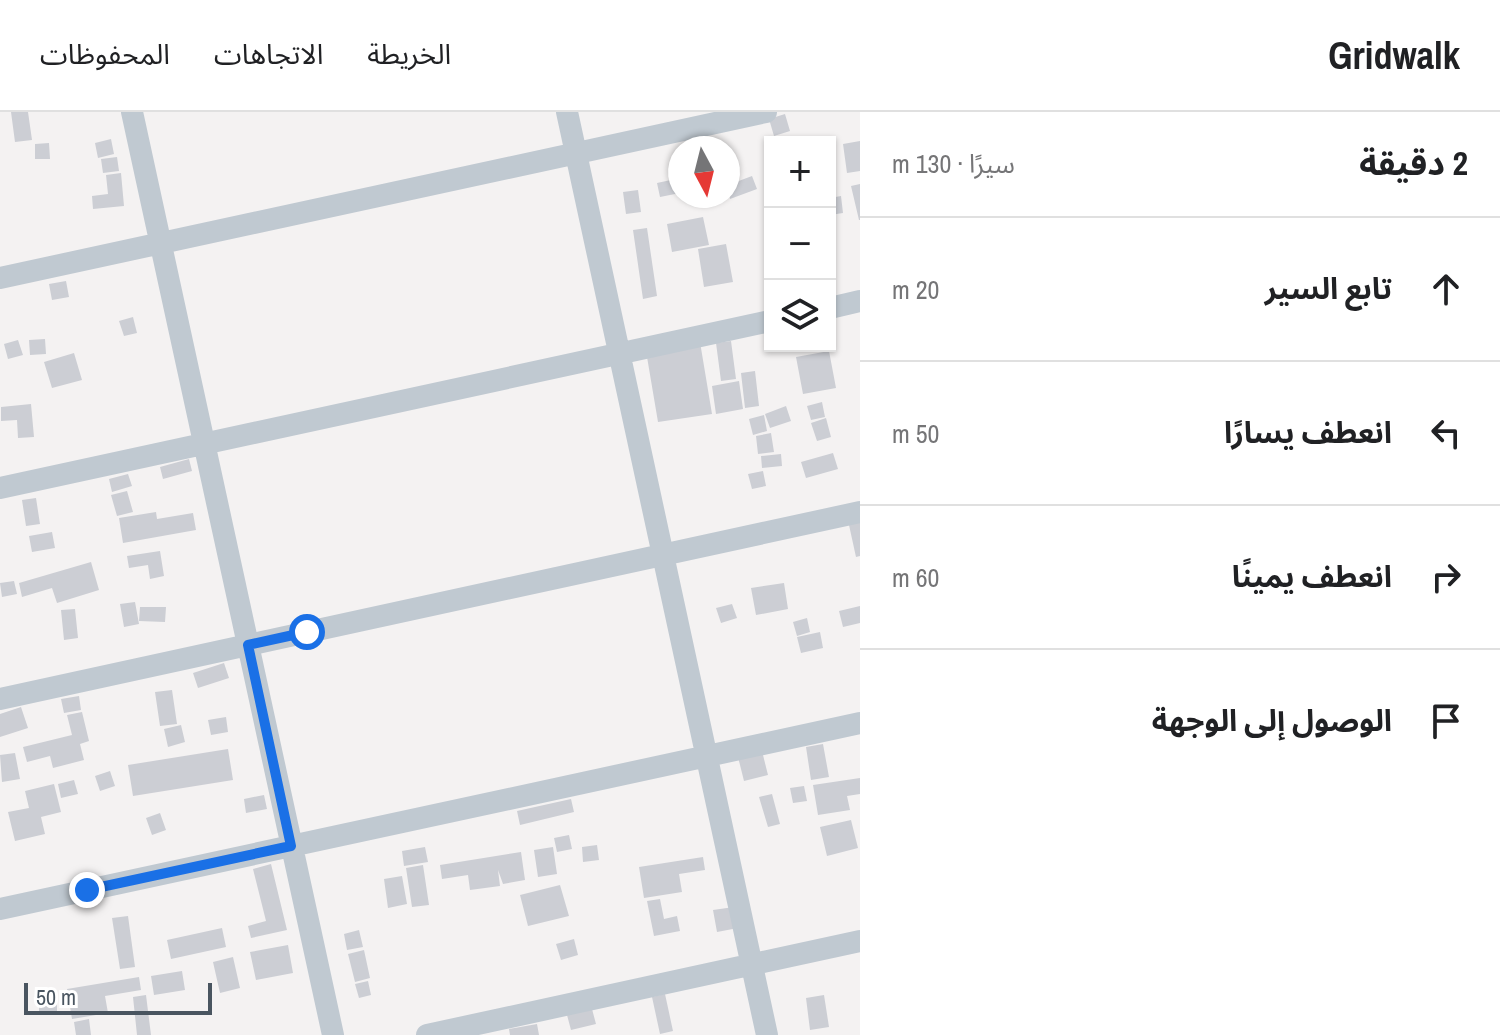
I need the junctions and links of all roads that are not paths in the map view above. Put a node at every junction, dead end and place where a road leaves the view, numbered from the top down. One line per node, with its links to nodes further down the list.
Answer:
1 (132, 112): 5 (street)
2 (567, 112): 4 (street)
3 (766, 112): 4 (street)
4 (576, 153): 5 (street); 10 (street)
5 (161, 243): 6 (street); 11 (street)
6 (0, 278)
7 (860, 301): 8 (street)
8 (836, 307)
9 (764, 322): 10 (street)
10 (619, 353): 11 (street); 14 (street)
11 (204, 444): 12 (street); 15 (street)
12 (0, 488)
13 (860, 512): 14 (street)
14 (663, 555): 15 (street); 18 (street)
15 (248, 645): 16 (street); 19 (street)
16 (0, 699)
17 (860, 723): 18 (street)
18 (706, 756): 19 (street); 22 (street)
19 (291, 846): 20 (street); 23 (street)
20 (0, 909)
21 (860, 941): 22 (street)
22 (752, 965): 24 (street); 25 (street)
23 (333, 1035)
24 (427, 1035)
25 (767, 1035)

